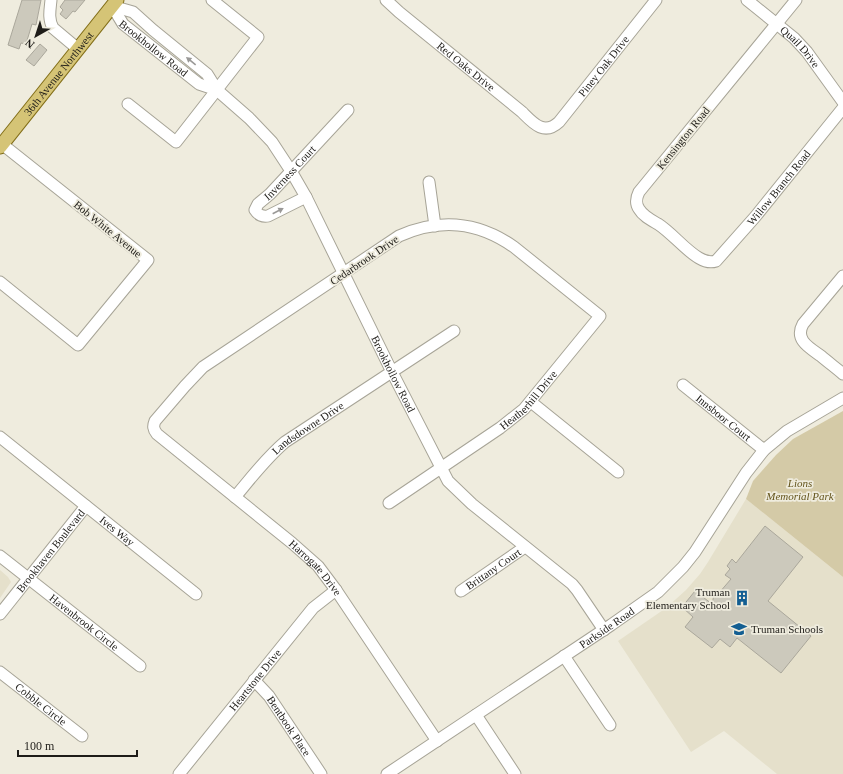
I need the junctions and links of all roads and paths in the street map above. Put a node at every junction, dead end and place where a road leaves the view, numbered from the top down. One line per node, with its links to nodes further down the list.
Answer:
1 (51, 0): 9 (street)
2 (212, 0): 10 (street)
3 (386, 0): 15 (street, Red Oaks Drive)
4 (656, 0): 15 (street, Piney Oak Drive)
5 (747, 0): 8 (street, Quail Drive)
6 (796, 0): 8 (street, Kensington Road)
7 (114, 3): 9 (main road, 36th Avenue Northwest); 10 (street, Brookhollow Road, one-way to 7); 10 (street, Brookhollow Road)
8 (776, 23): 11 (street, Quail Drive); 21 (street, Kensington Road)
9 (78, 49): 16 (main road, 36th Avenue Northwest)
10 (217, 90): 12 (street); 17 (street, Brookhollow Road)
11 (843, 102)
12 (128, 104)
13 (843, 108): 21 (street, Willow Branch Road)
14 (348, 110): 17 (street, Inverness Court)
15 (548, 128)
16 (1, 146): 24 (street, Bob White Avenue)
17 (291, 171): 19 (street, Brookhollow Road); 19 (street, Inverness Court, one-way to 19)
18 (429, 182): 20 (street)
19 (306, 197): 22 (street, Brookhollow Road)
20 (434, 226): 22 (street, Cedarbrook Drive); 25 (street, Cedarbrook Drive)
21 (710, 262)
22 (344, 274): 27 (street, Brookhollow Road); 32 (street, Cedarbrook Drive)
23 (843, 276): 28 (street)
24 (0, 282)
25 (600, 316): 31 (street, Heatherhill Drive)
26 (454, 331): 27 (street, Landsdowne Drive)
27 (392, 372): 35 (street, Brookhollow Road); 37 (street, Landsdowne Drive)
28 (843, 374)
29 (683, 385): 34 (street, Innsboor Court)
30 (843, 398): 34 (street, Parkside Road)
31 (531, 402): 35 (street, Heatherhill Drive); 36 (street)
32 (154, 431): 37 (street, Harrogate Drive)
33 (0, 437): 39 (street, Ives Way)
34 (764, 450): 47 (street, Parkside Road)
35 (441, 468): 38 (street, Heatherhill Drive); 40 (street, Brookhollow Road)
36 (618, 472)
37 (235, 497): 43 (street, Harrogate Drive)
38 (389, 503)
39 (86, 506): 42 (street, Brookhaven Boulevard); 45 (street, Ives Way)
40 (525, 547): 44 (street, Brittany Court); 47 (street, Brookhollow Road)
41 (0, 556): 42 (street, Havenbrook Circle)
42 (28, 578): 46 (street, Brookhaven Boulevard); 49 (street, Havenbrook Circle)
43 (336, 590): 51 (street, Heartstone Drive); 55 (street, Harrogate Drive)
44 (461, 591)
45 (196, 594)
46 (0, 614)
47 (604, 630): 48 (street, Parkside Road)
48 (564, 656): 52 (street, Parkside Road); 53 (street)
49 (140, 666)
50 (0, 672): 54 (street, Cobble Circle)
51 (254, 680): 56 (street, Heartstone Drive); 57 (street, Bentbook Place)
52 (476, 715): 55 (street, Parkside Road); 59 (street)
53 (610, 725)
54 (82, 736)
55 (436, 741): 58 (street, Parkside Road)
56 (179, 774)
57 (321, 774)
58 (387, 774)
59 (515, 774)

